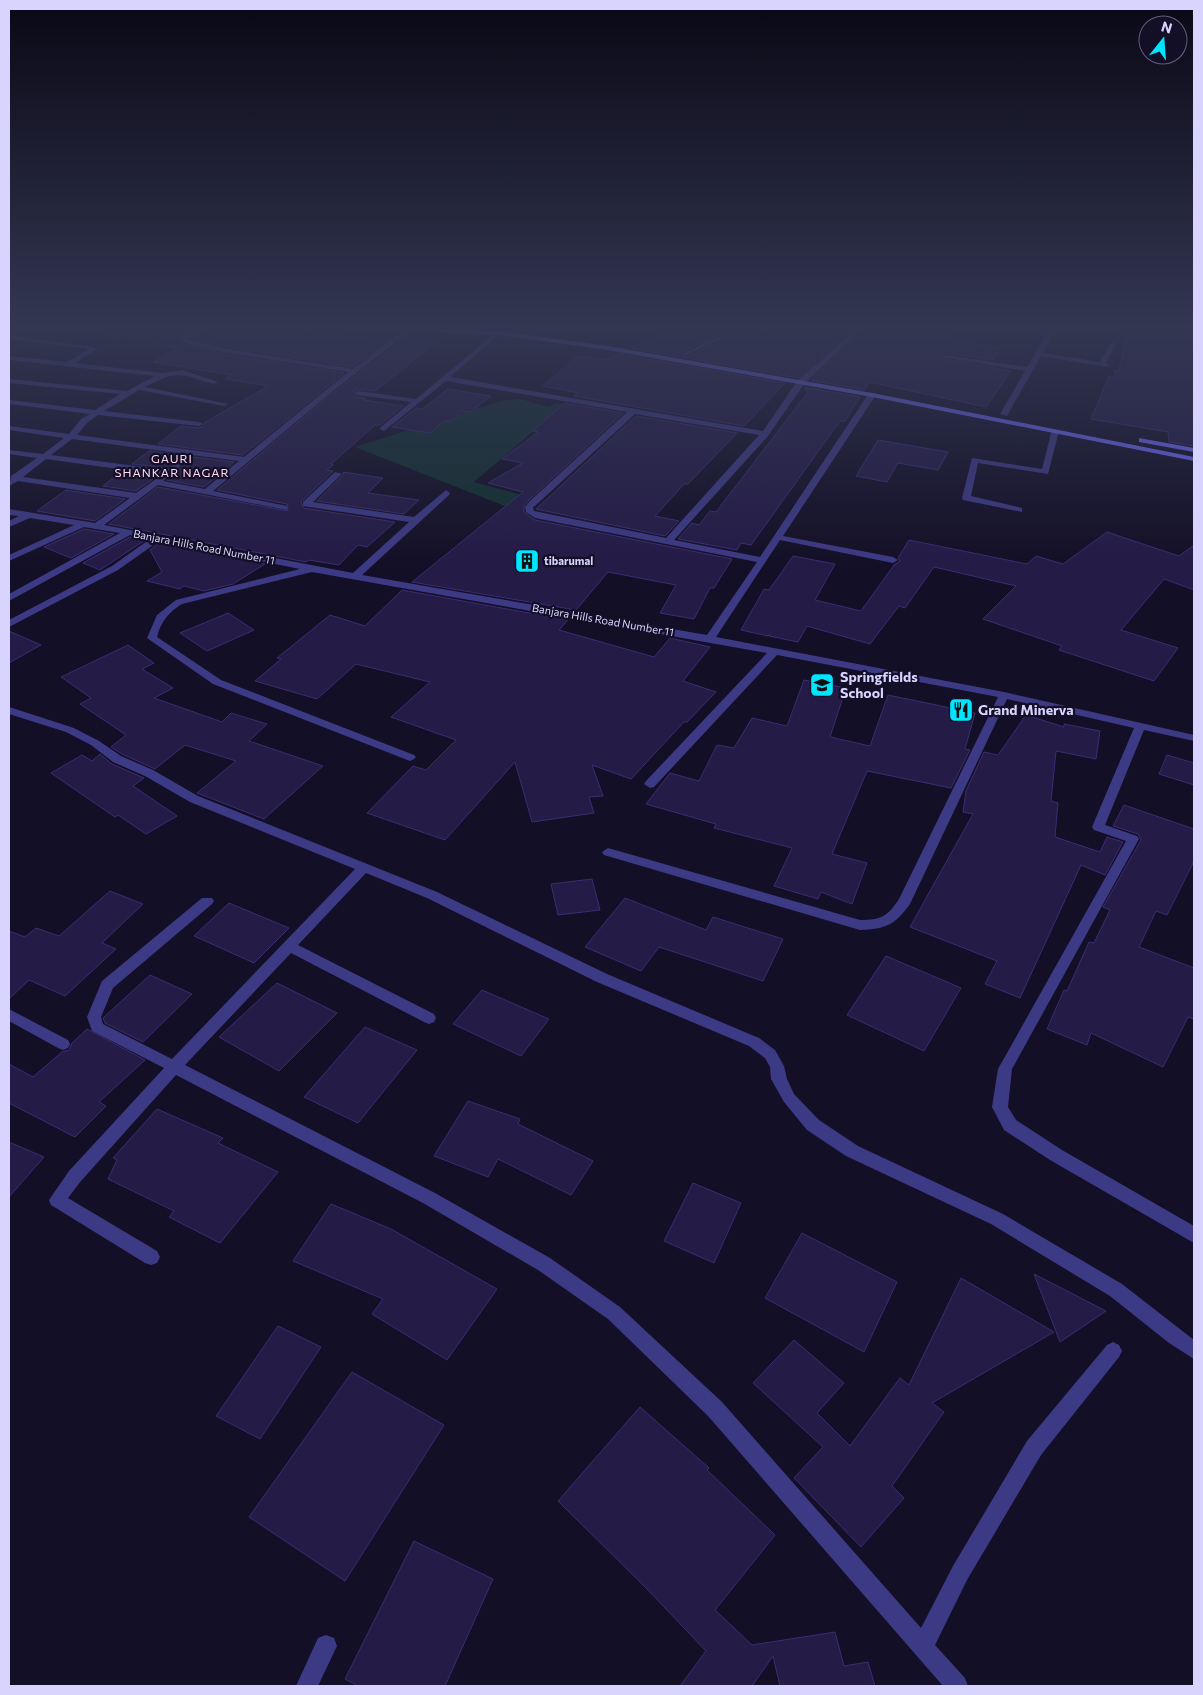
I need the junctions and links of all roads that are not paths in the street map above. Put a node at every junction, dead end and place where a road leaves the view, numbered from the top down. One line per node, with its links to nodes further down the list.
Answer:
1 (45, 406): 12 (street)
2 (106, 406): 12 (street)
3 (310, 406): 24 (street)
4 (411, 406): 16 (street)
5 (611, 406): 11 (street)
6 (785, 406): 18 (street)
7 (865, 406): 43 (street)
8 (928, 406): 17 (main road)
9 (957, 406): 13 (main road)
10 (1009, 406): 13 (street)
11 (634, 410): 18 (street); 45 (street)
12 (97, 412): 14 (street); 19 (street)
13 (1004, 414): 20 (main road)
14 (199, 424)
15 (9, 428): 19 (street)
16 (384, 429)
17 (1055, 431): 25 (main road); 35 (street)
18 (765, 434): 45 (street)
19 (72, 435): 21 (street); 23 (street)
20 (1194, 450)
21 (192, 451): 24 (street); 26 (street)
22 (9, 452): 23 (street)
23 (46, 456): 26 (street); 28 (street)
24 (244, 459): 31 (street)
25 (1194, 459)
26 (169, 473): 29 (street)
27 (338, 474): 38 (street)
28 (13, 478): 30 (street); 33 (street)
29 (155, 482): 31 (street); 33 (street)
30 (9, 484)
31 (208, 491): 34 (street)
32 (446, 493): 38 (street)
33 (136, 496): 41 (street)
34 (284, 508)
35 (1019, 510)
36 (9, 512): 37 (street, Banjara Hills Road Number 11)
37 (29, 515): 39 (street); 40 (street, Banjara Hills Road Number 11)
38 (415, 520): 50 (street)
39 (9, 524)
40 (83, 524): 41 (street, Banjara Hills Road Number 11); 46 (street)
41 (97, 526): 42 (street, Banjara Hills Road Number 11)
42 (129, 532): 44 (street, Banjara Hills Road Number 11); 51 (street)
43 (777, 537): 47 (street); 48 (street)
44 (158, 538): 49 (street, Banjara Hills Road Number 11); 52 (street)
45 (668, 541): 47 (street)
46 (9, 558)
47 (761, 560): 53 (street)
48 (893, 560)
49 (313, 569): 50 (street, Banjara Hills Road Number 11); 59 (street)
50 (355, 576): 53 (street, Banjara Hills Road Number 11)
51 (9, 598)
52 (9, 624)
53 (710, 639): 54 (street, Banjara Hills Road Number 11)
54 (774, 652): 55 (street, Banjara Hills Road Number 11); 60 (street)
55 (1004, 695): 57 (street, Banjara Hills Road Number 11); 61 (street)
56 (9, 710): 62 (street)
57 (1140, 727): 58 (street, Banjara Hills Road Number 11); 69 (street)
58 (1194, 738)
59 (410, 757)
60 (650, 784)
61 (608, 852)
62 (364, 867): 64 (street); 71 (street)
63 (207, 901): 68 (street)
64 (289, 946): 66 (street); 68 (street)
65 (9, 1014): 67 (street)
66 (429, 1018)
67 (63, 1044)
68 (173, 1068): 70 (street); 74 (street)
69 (1194, 1236)
70 (151, 1257)
71 (1194, 1350)
72 (1113, 1351): 74 (street)
73 (326, 1646): 75 (street)
74 (923, 1647): 76 (street)
75 (307, 1686)
76 (958, 1686)

